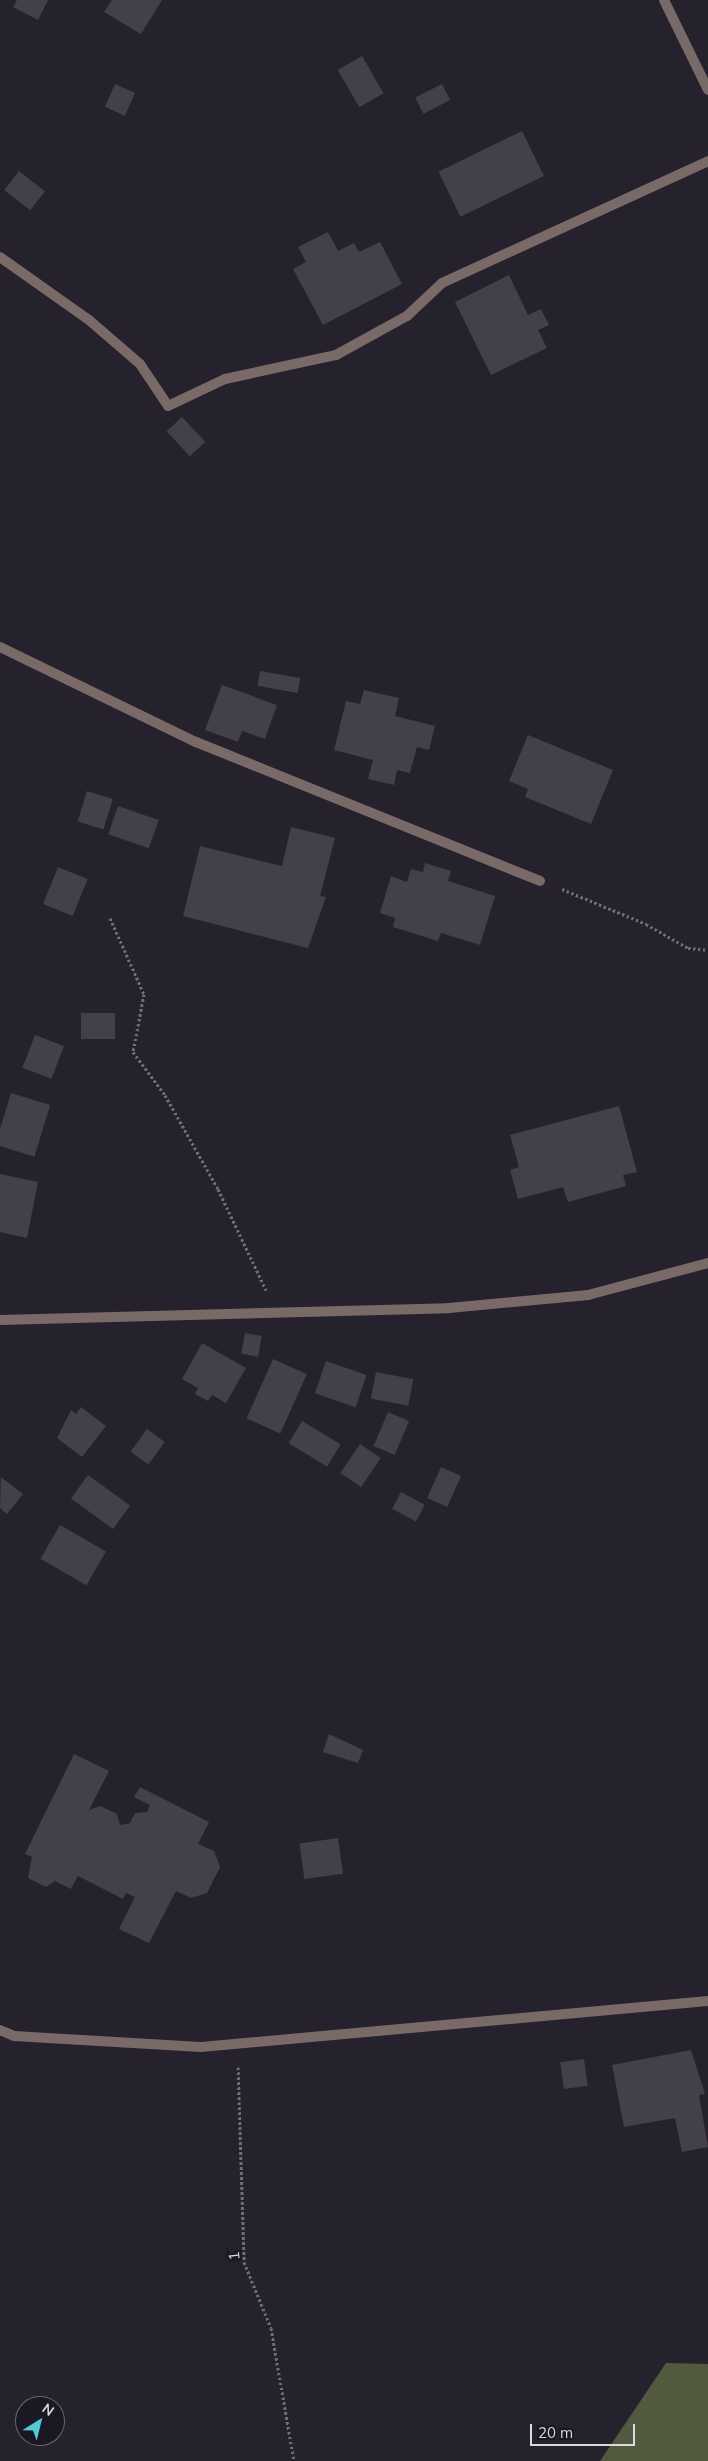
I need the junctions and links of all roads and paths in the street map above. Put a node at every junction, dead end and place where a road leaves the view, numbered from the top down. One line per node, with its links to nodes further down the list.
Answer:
1 (664, 0): 2 (street)
2 (708, 90)
3 (708, 160): 4 (street)
4 (0, 257)
5 (0, 647): 6 (street)
6 (540, 880): 8 (path)
7 (110, 918): 10 (path)
8 (708, 950)
9 (708, 1263): 10 (street)
10 (276, 1313): 11 (street)
11 (0, 1320)
12 (708, 2000): 14 (street)
13 (0, 2030): 14 (street)
14 (238, 2042): 15 (path, 1)
15 (294, 2461)

